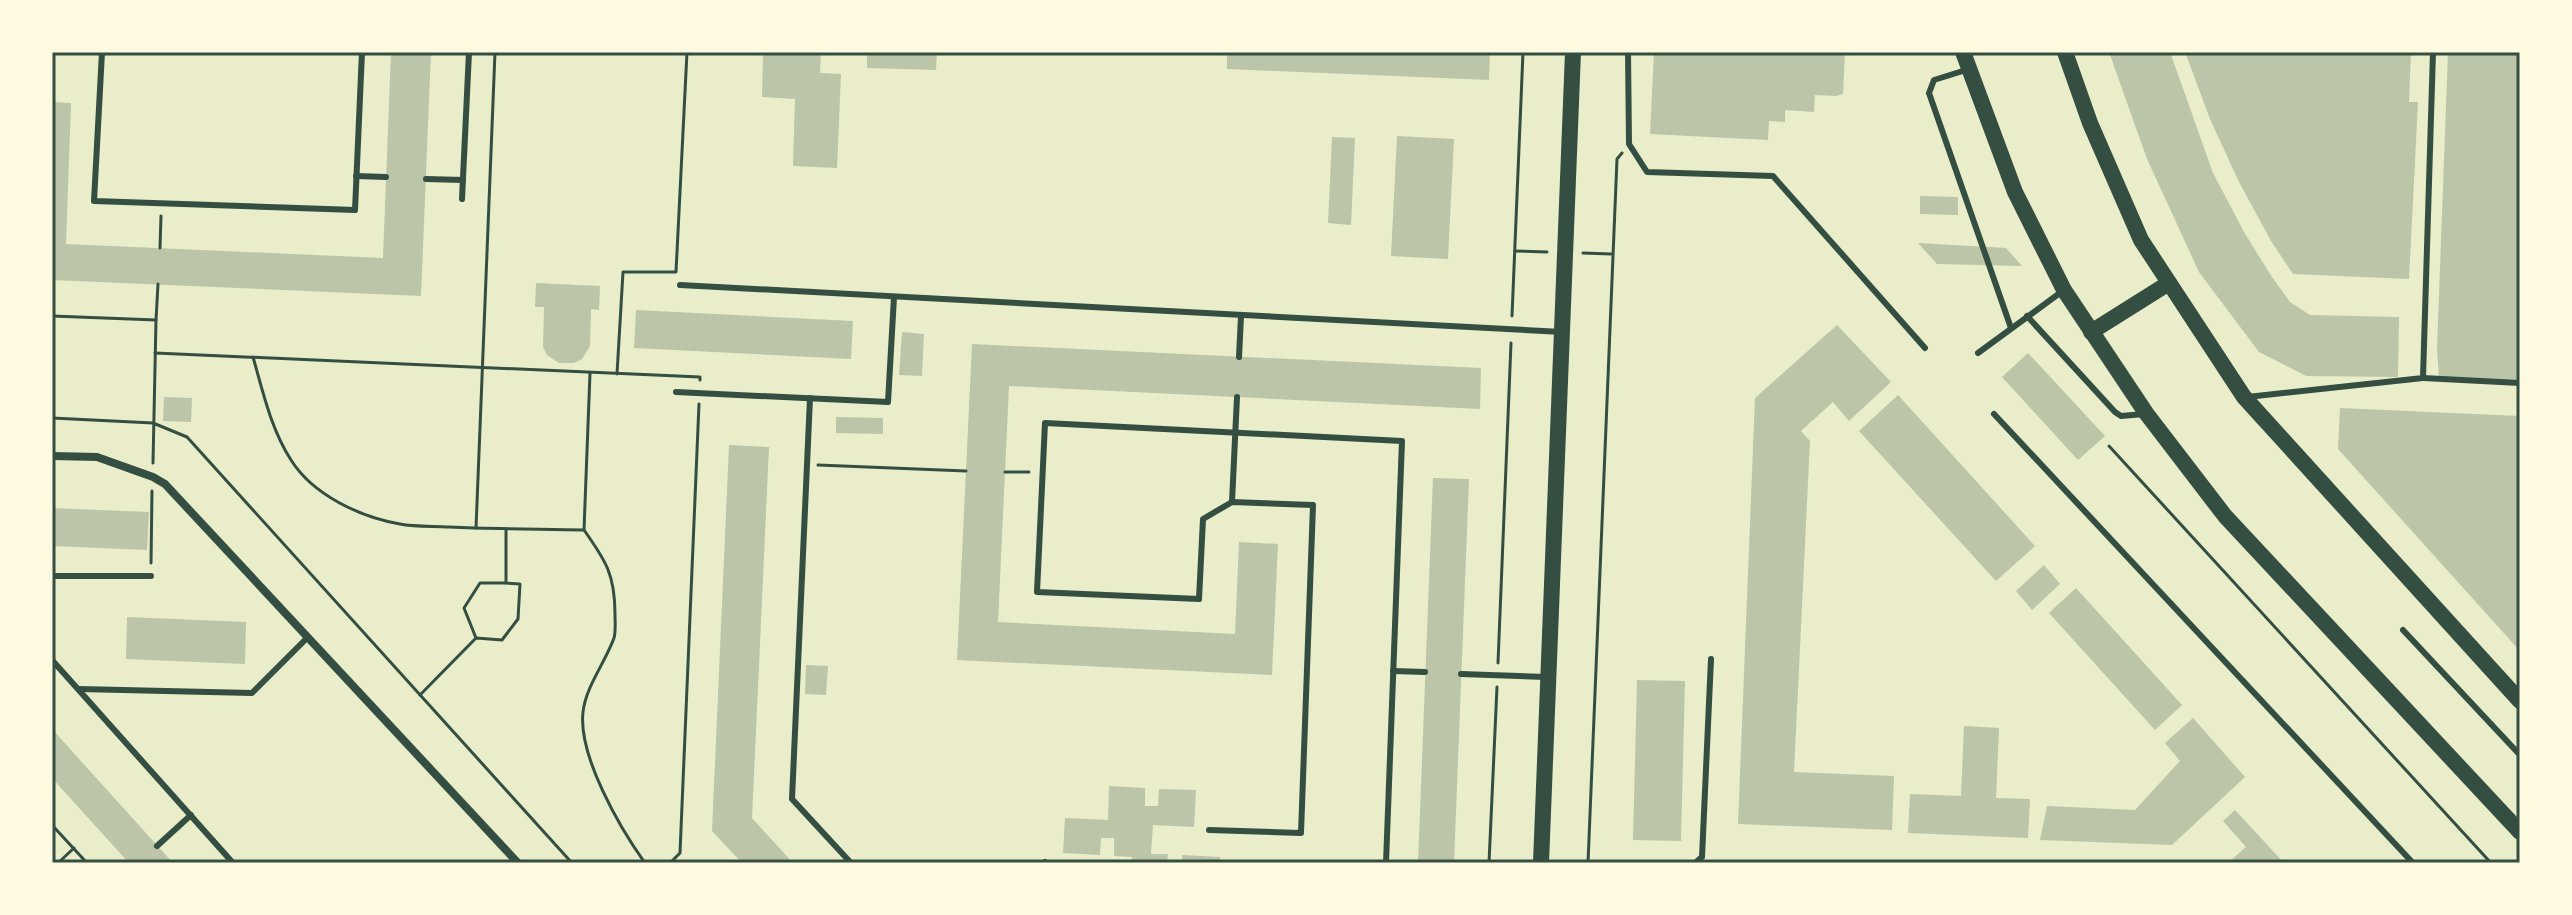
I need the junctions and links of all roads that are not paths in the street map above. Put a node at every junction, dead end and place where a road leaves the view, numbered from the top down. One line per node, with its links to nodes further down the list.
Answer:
1 (102, 52): 10 (lane)
2 (362, 52): 10 (lane)
3 (469, 52): 13 (lane)
4 (1573, 52): 22 (main road)
5 (1628, 52): 24 (lane)
6 (1963, 52): 9 (main road)
7 (2065, 52): 15 (main road)
8 (2433, 52): 27 (lane)
9 (1970, 69): 17 (main road); 21 (lane)
10 (356, 176): 11 (lane)
11 (386, 177)
12 (426, 179): 13 (lane)
13 (463, 180): 14 (lane)
14 (462, 199)
15 (2169, 283): 23 (main road); 31 (main road)
16 (680, 285): 18 (lane)
17 (2064, 290): 20 (lane); 23 (main road)
18 (894, 297): 19 (lane); 32 (lane)
19 (1241, 316): 22 (lane); 26 (lane)
20 (2027, 316): 21 (lane); 33 (lane)
21 (2011, 328): 25 (lane)
22 (1562, 332): 47 (main road)
23 (2091, 332): 33 (main road)
24 (1925, 348)
25 (1978, 353)
26 (1239, 357)
27 (2423, 378): 28 (lane); 31 (lane)
28 (2520, 383)
29 (676, 392): 32 (lane)
30 (1237, 397): 35 (lane)
31 (2244, 397): 49 (main road)
32 (810, 398): 57 (lane)
33 (2146, 413): 53 (main road)
34 (1994, 414): 61 (lane)
35 (1236, 432): 37 (lane); 37 (lane); 44 (lane)
36 (52, 456): 41 (street)
37 (1232, 502): 52 (lane)
38 (52, 576): 39 (lane)
39 (151, 576)
40 (2403, 630): 50 (lane)
41 (308, 637): 48 (lane); 56 (street)
42 (1711, 659): 60 (lane)
43 (52, 660): 48 (lane)
44 (1393, 671): 45 (lane); 58 (lane)
45 (1425, 672)
46 (1461, 674): 47 (lane)
47 (1548, 677): 59 (main road)
48 (78, 689): 51 (lane)
49 (2520, 701)
50 (2520, 755)
51 (191, 815): 54 (lane); 55 (lane)
52 (1209, 830)
53 (2520, 832)
54 (157, 846)
55 (233, 863)
56 (518, 863)
57 (851, 863)
58 (1386, 863)
59 (1541, 863)
60 (1695, 863)
61 (2413, 863)

